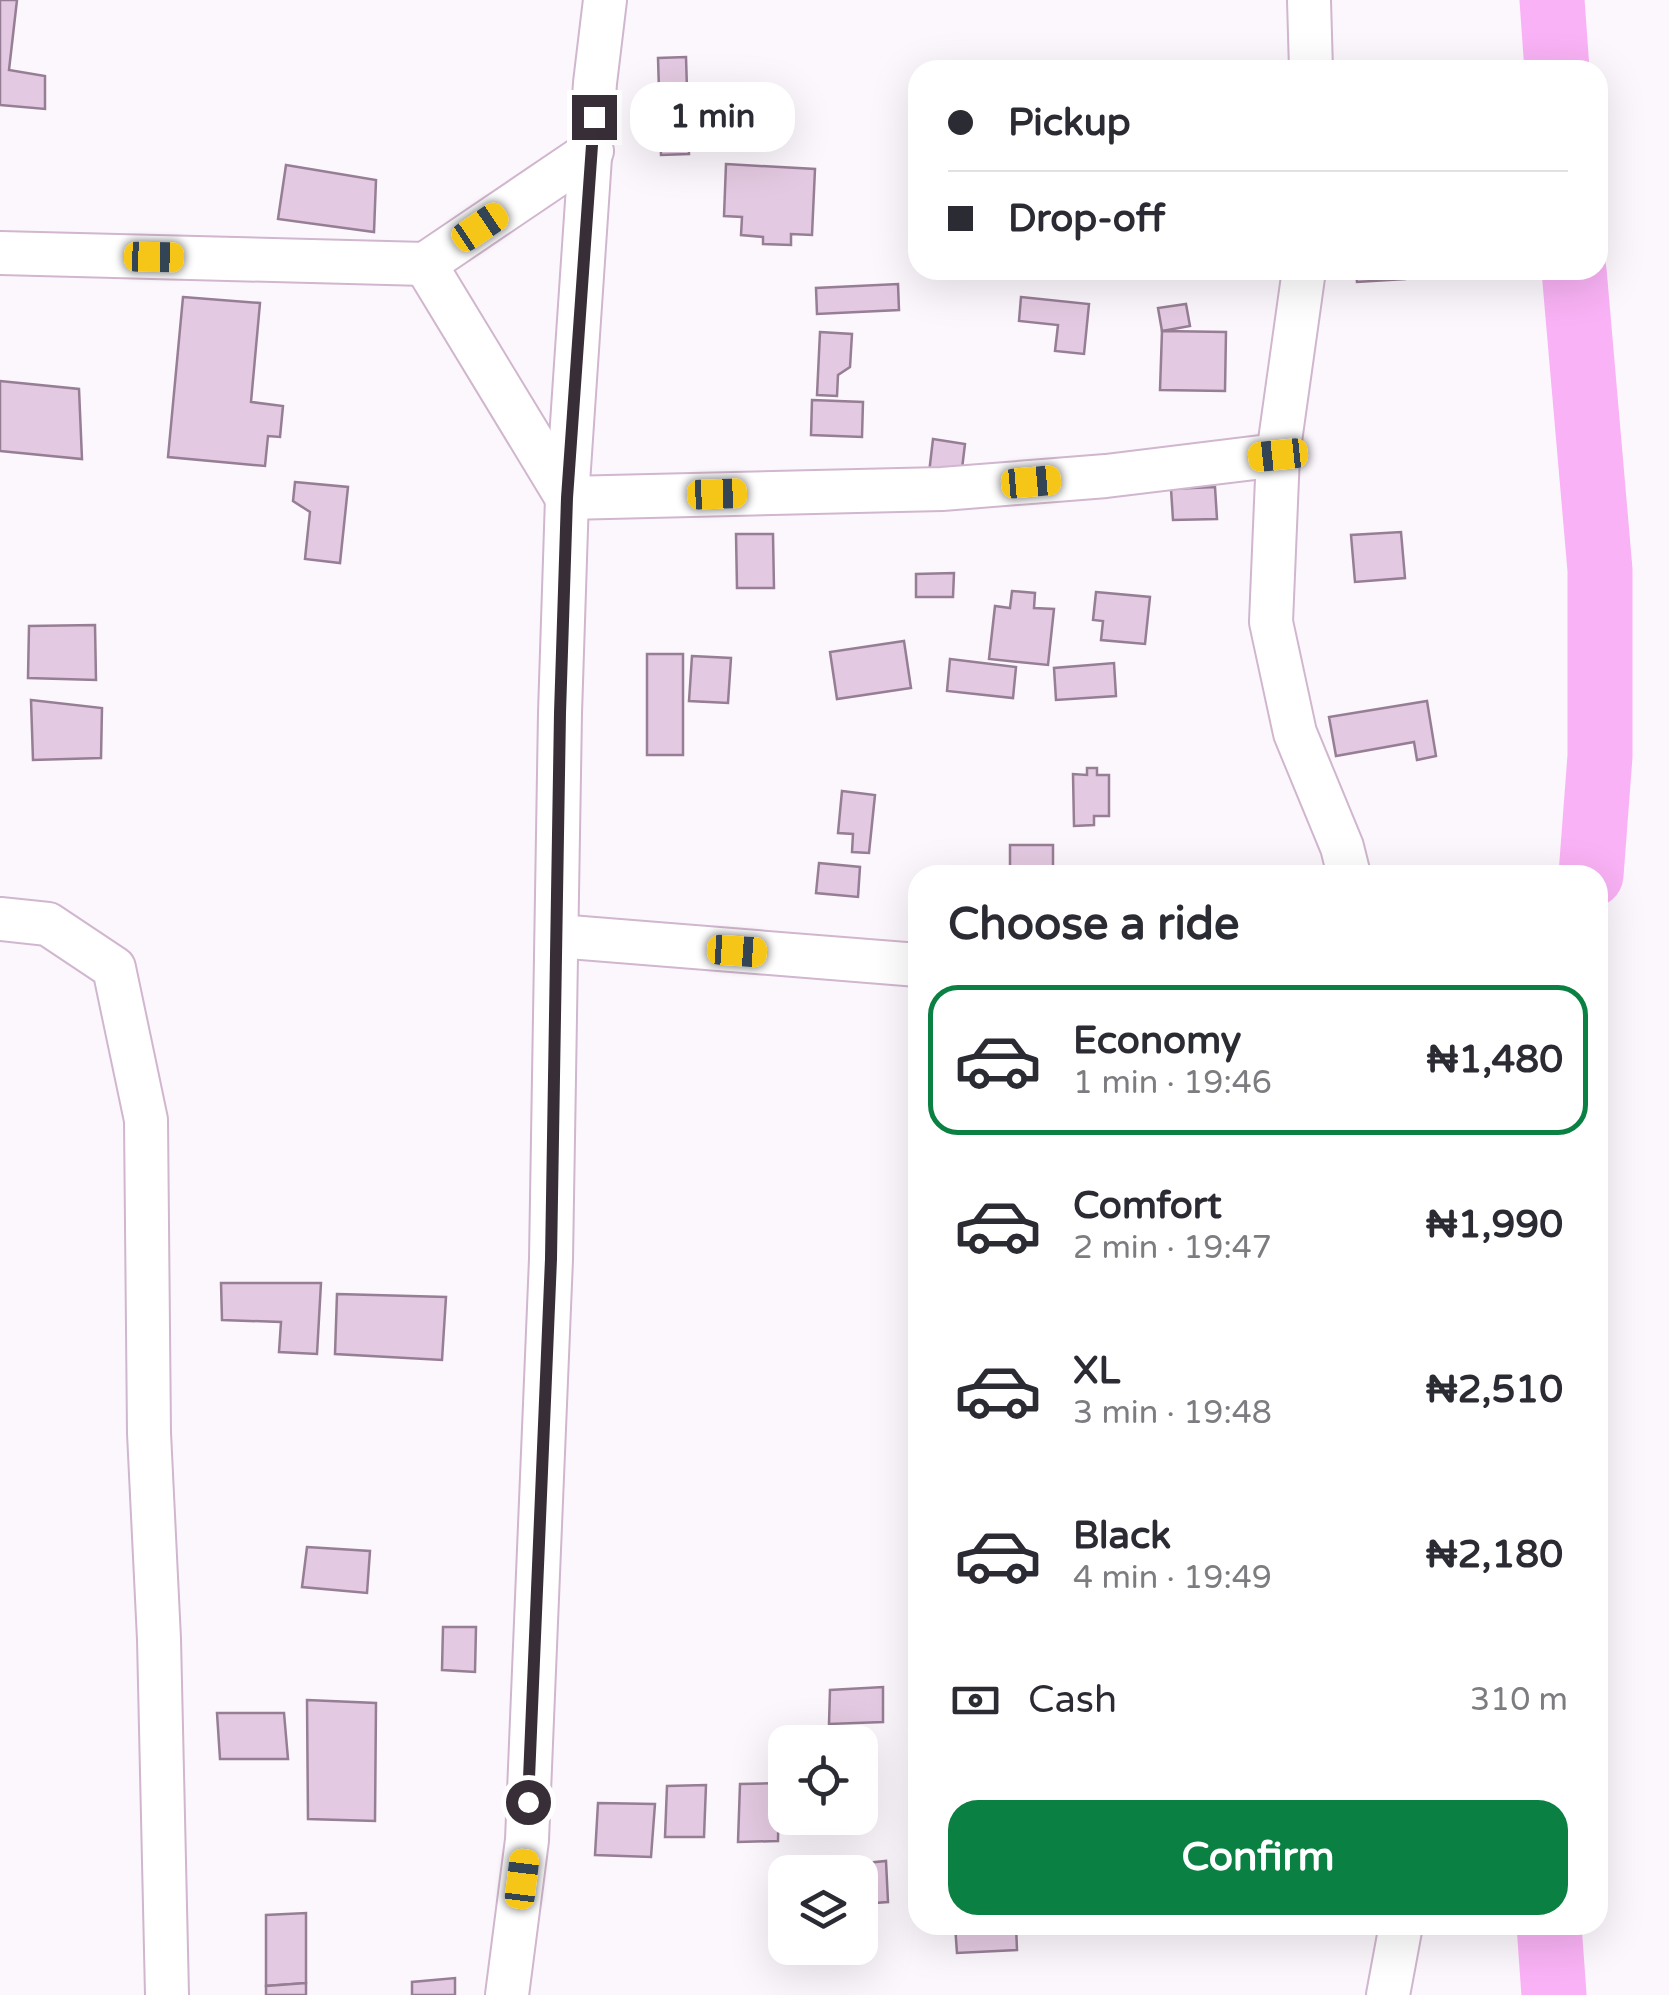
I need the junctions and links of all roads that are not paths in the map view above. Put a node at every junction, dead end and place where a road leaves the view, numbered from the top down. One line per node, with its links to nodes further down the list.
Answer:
1 (605, 0): 4 (street)
2 (1309, 0): 3 (street)
3 (1311, 60)
4 (592, 151): 6 (street); 9 (street)
5 (0, 253): 6 (street)
6 (425, 264): 9 (street)
7 (1303, 280): 8 (street)
8 (1278, 455): 9 (street); 10 (street)
9 (567, 498): 12 (street)
10 (1346, 865)
11 (0, 919): 15 (street)
12 (557, 936): 13 (street); 16 (street)
13 (908, 964)
14 (1399, 1935): 17 (street)
15 (167, 1995)
16 (507, 1995)
17 (1388, 1995)

